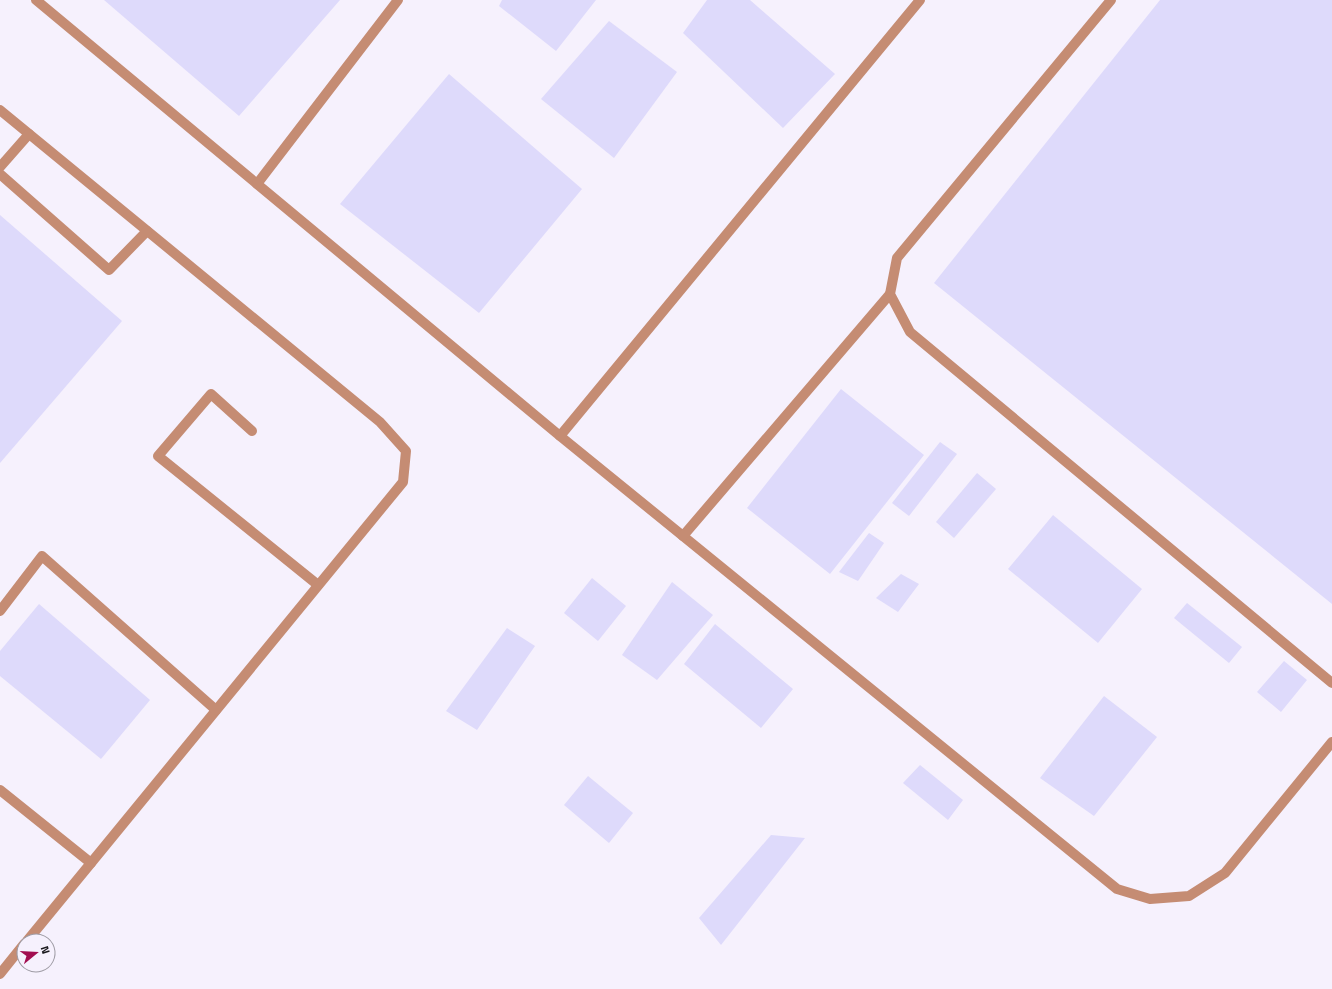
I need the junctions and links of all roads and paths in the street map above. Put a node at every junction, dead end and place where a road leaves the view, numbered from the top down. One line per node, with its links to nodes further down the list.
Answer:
1 (36, 0): 9 (lane)
2 (398, 0): 9 (lane)
3 (920, 0): 13 (lane)
4 (1111, 0): 11 (lane)
5 (0, 110): 6 (lane)
6 (29, 134): 7 (lane); 10 (lane)
7 (0, 166)
8 (0, 174): 10 (lane)
9 (257, 184): 13 (lane)
10 (147, 231): 15 (lane)
11 (890, 294): 14 (lane); 17 (lane)
12 (252, 431): 15 (lane)
13 (560, 436): 14 (lane)
14 (683, 536): 19 (lane)
15 (318, 585): 18 (lane)
16 (0, 611): 18 (lane)
17 (1332, 683)
18 (216, 710): 21 (lane)
19 (1332, 742)
20 (0, 790): 21 (lane)
21 (91, 863): 22 (lane)
22 (34, 933)
23 (16, 954): 24 (lane)
24 (0, 974)

